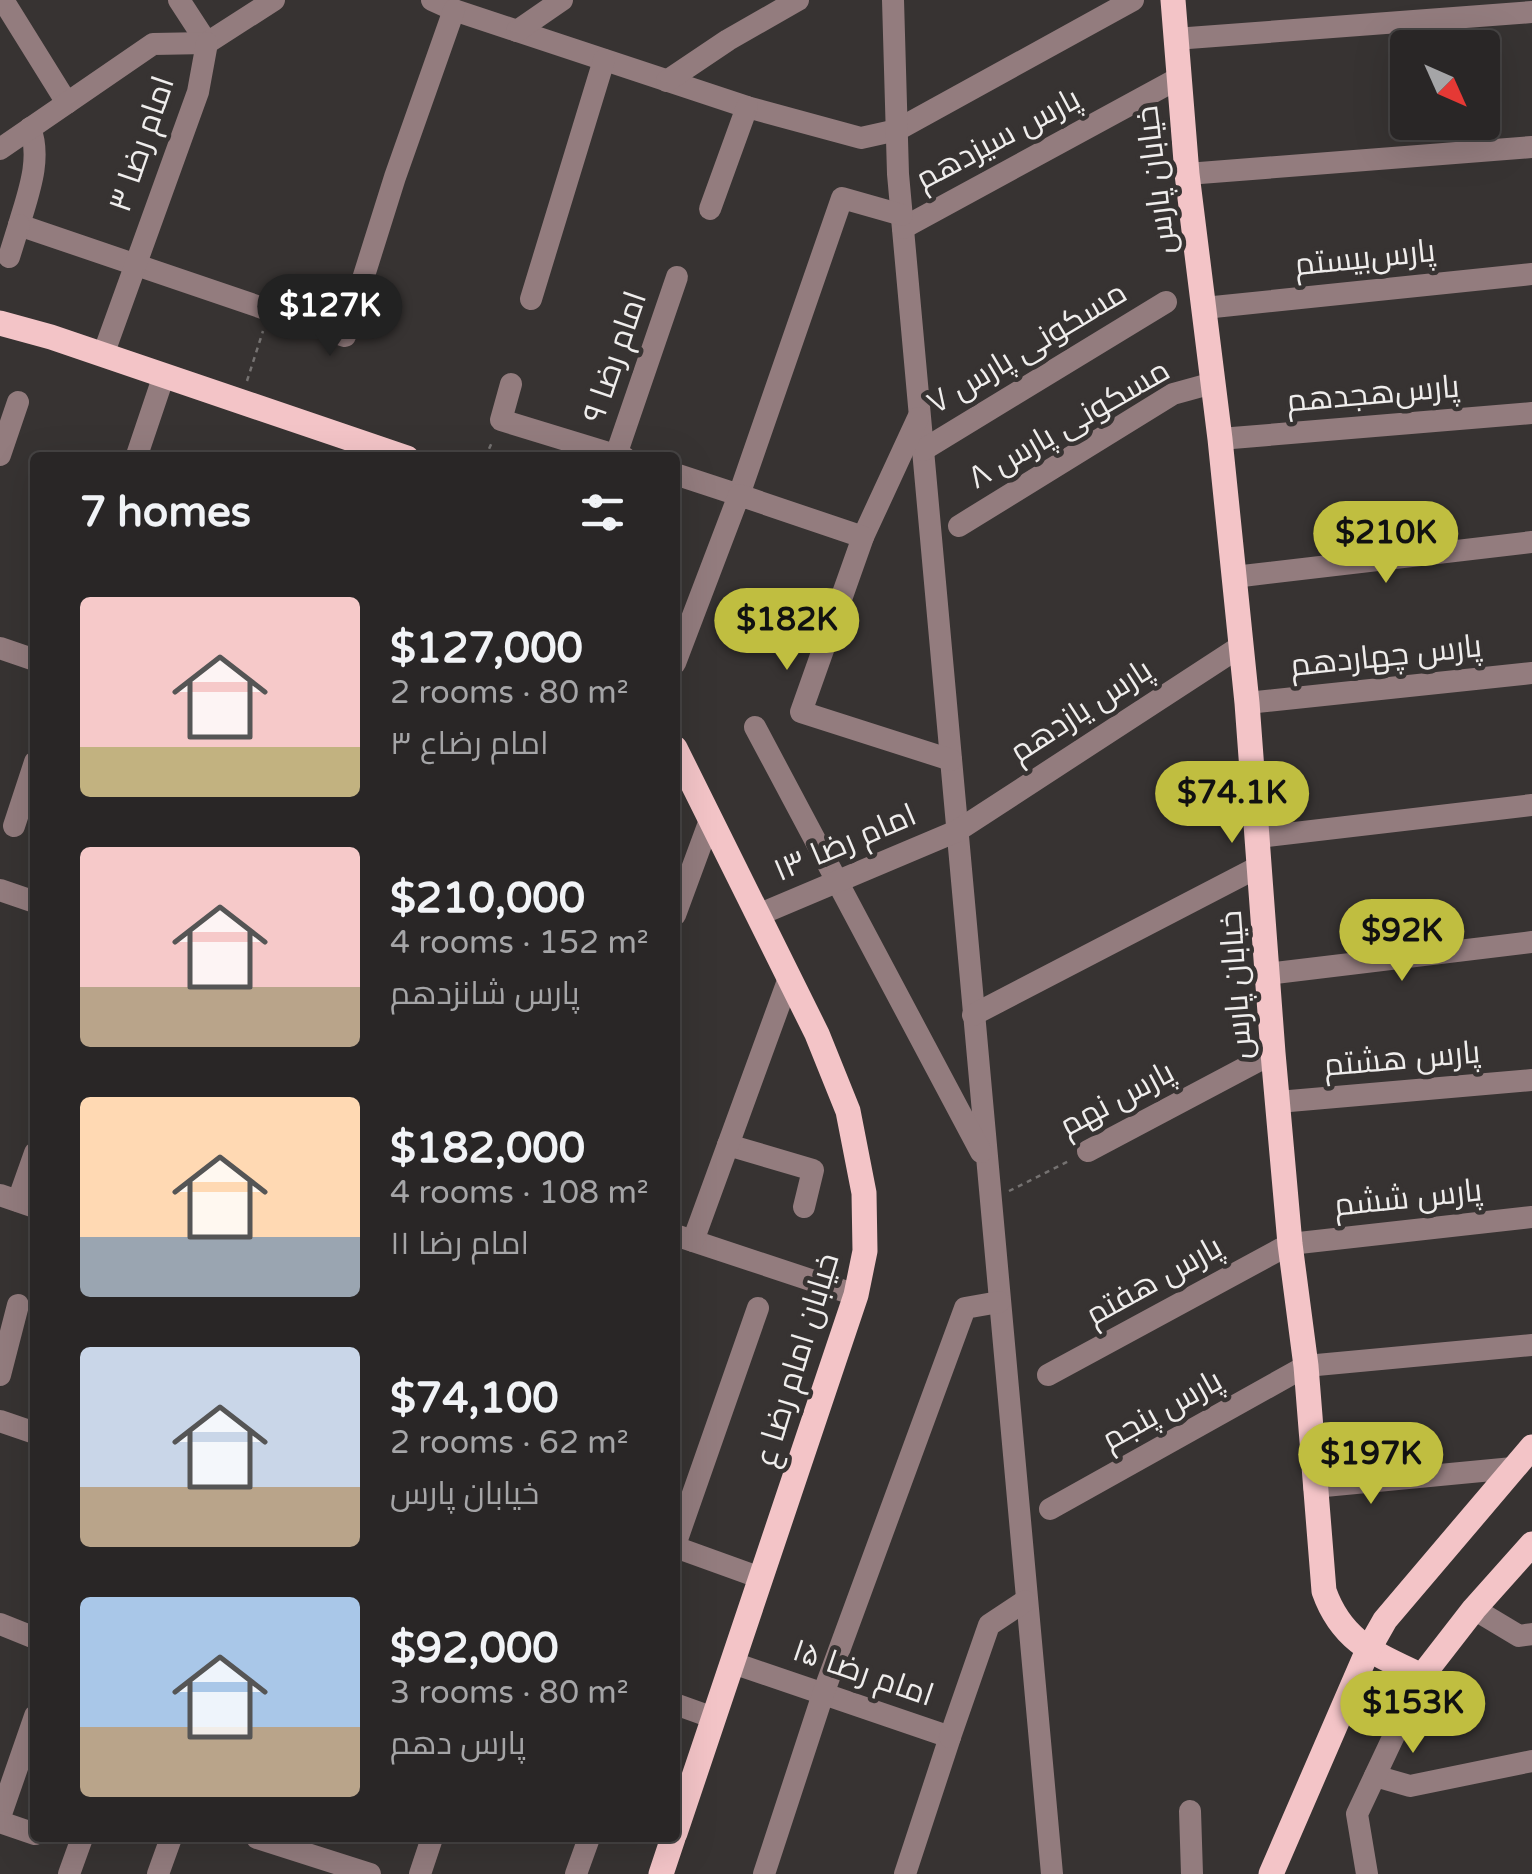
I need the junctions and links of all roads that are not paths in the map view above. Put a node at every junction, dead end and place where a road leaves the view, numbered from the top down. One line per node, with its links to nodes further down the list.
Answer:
1 (3, 0): 17 (street)
2 (180, 0): 13 (street)
3 (274, 0): 13 (street)
4 (562, 0): 11 (street)
5 (798, 0): 16 (street)
6 (893, 0): 20 (street)
7 (1133, 0): 20 (street)
8 (1173, 0): 12 (main road, خیابان پارس)
9 (443, 5): 11 (street); 28 (street)
10 (1532, 12): 12 (street)
11 (517, 31): 14 (street)
12 (1175, 40): 15 (main road, خیابان پارس)
13 (207, 43): 17 (street); 28 (street, امام رضا ۳)
14 (604, 60): 16 (street); 31 (street)
15 (1177, 80): 23 (main road, خیابان پارس); 25 (street, پارس‌ سیزدهم)
16 (668, 81): 18 (street)
17 (66, 103): 19 (street)
18 (746, 107): 20 (street); 24 (street)
19 (30, 128): 22 (street); 26 (street)
20 (897, 130): 25 (street)
21 (1532, 147): 23 (street)
22 (0, 149)
23 (1187, 174): 33 (main road, خیابان پارس)
24 (710, 209)
25 (902, 221): 41 (street); 50 (street)
26 (19, 225): 27 (street); 28 (street)
27 (9, 257)
28 (134, 265): 35 (street, امام رضا ۳)
29 (1532, 274): 33 (street, پارس‌بیستم)
30 (677, 277): 47 (street, امام رضا ۹)
31 (532, 299)
32 (1166, 302): 43 (street, مسکونی ‌پارس ۷)
33 (1204, 308): 37 (main road, خیابان پارس)
34 (0, 324): 35 (main road)
35 (103, 355): 36 (main road)
36 (164, 375): 44 (street); 45 (main road)
37 (1213, 383): 42 (main road, خیابان پارس); 51 (street, مسکونی پارس ۸)
38 (511, 384): 46 (street)
39 (18, 402): 48 (street)
40 (1532, 413): 42 (street, پارس‌‌هجدهم)
41 (920, 414): 43 (street); 52 (street)
42 (1220, 439): 54 (main road, خیابان پارس)
43 (923, 450): 63 (street)
44 (138, 452)
45 (390, 452)
46 (606, 452)
47 (620, 452)
48 (0, 455)
49 (680, 476): 50 (street)
50 (740, 495): 52 (street); 57 (street)
51 (959, 526)
52 (863, 538): 63 (street)
53 (1532, 542): 54 (street)
54 (1234, 578): 55 (main road, خیابان پارس)
55 (1241, 646): 60 (main road, خیابان پارس); 68 (street, پارس‌‌ یازدهم)
56 (0, 648): 58 (street)
57 (680, 650)
58 (30, 658)
59 (1532, 672): 60 (street, پارس‌‌ چهاردهم)
60 (1246, 704): 69 (main road, خیابان پارس)
61 (755, 727): 71 (street)
62 (680, 758): 66 (main road, خیابان امام رضا ع)
63 (950, 760): 68 (street)
64 (30, 777): 67 (street)
65 (1532, 805): 69 (street)
66 (710, 820): 74 (street); 75 (main road, خیابان امام رضا ع)
67 (14, 826)
68 (957, 831): 71 (street, امام رضا ۱۳); 79 (street)
69 (1259, 837): 70 (main road, خیابان پارس)
70 (1260, 866): 77 (main road, خیابان پارس); 79 (street)
71 (838, 884): 75 (street, امام رضا ۱۳); 85 (street)
72 (0, 890): 73 (street)
73 (30, 900)
74 (680, 901)
75 (758, 916): 78 (main road, خیابان امام رضا ع)
76 (1532, 942): 77 (street)
77 (1266, 974): 80 (main road, خیابان پارس)
78 (789, 978): 83 (street); 92 (main road, خیابان امام رضا ع)
79 (973, 1015): 85 (street)
80 (1273, 1053): 82 (main road, خیابان پارس); 84 (street, پارس‌‌ نهم)
81 (1532, 1080): 82 (street, پارس‌‌ هشتم)
82 (1278, 1102): 91 (main road, خیابان پارس)
83 (728, 1145): 88 (street); 90 (street)
84 (1088, 1151)
85 (986, 1162): 93 (street)
86 (30, 1168): 87 (street)
87 (18, 1201)
88 (804, 1208)
89 (1532, 1217): 91 (street, پارس‌‌ ششم)
90 (684, 1238): 92 (street)
91 (1290, 1244): 97 (main road, خیابان پارس); 99 (street, پارس‌‌ هفتم)
92 (856, 1296): 109 (main road, خیابان امام رضا ع)
93 (998, 1302): 110 (street); 118 (street)
94 (18, 1307): 98 (street)
95 (758, 1308): 106 (street)
96 (1532, 1345): 97 (street)
97 (1306, 1366): 104 (main road, خیابان پارس); 105 (street, پارس‌‌ پنجم)
98 (0, 1375)
99 (1048, 1375)
100 (0, 1420): 101 (street)
101 (30, 1432)
102 (1532, 1446): 103 (main road)
103 (1513, 1468): 104 (street); 115 (main road)
104 (1314, 1488): 115 (main road, خیابان پارس)
105 (1050, 1510)
106 (680, 1532)
107 (1532, 1544): 111 (main road)
108 (680, 1548): 109 (street)
109 (762, 1578): 116 (main road, خیابان امام رضا ع)
110 (1025, 1601): 122 (street); 144 (street)
111 (1474, 1610): 113 (street); 117 (main road)
112 (0, 1624): 114 (street)
113 (1532, 1634)
114 (30, 1636)
115 (1368, 1650): 117 (main road, خیابان پارس); 146 (main road)
116 (733, 1663): 118 (street, ۱۵ امام رضا); 120 (main road, خیابان امام رضا ع)
117 (1422, 1676): 124 (street)
118 (823, 1694): 122 (street, ۱۵ امام رضا); 142 (street)
119 (680, 1706): 120 (street)
120 (714, 1718): 126 (main road, خیابان امام رضا ع)
121 (30, 1731): 127 (street)
122 (950, 1737): 143 (street, ۱۵ امام رضا)
123 (1532, 1761): 124 (street)
124 (1375, 1776): 147 (street)
125 (1190, 1811): 145 (street)
126 (680, 1817)
127 (0, 1819): 128 (street)
128 (30, 1832)
129 (170, 1842): 137 (street)
130 (268, 1842): 135 (street)
131 (431, 1842): 139 (street)
132 (588, 1842): 140 (street)
133 (672, 1842): 141 (main road, خیابان امام رضا ع)
134 (80, 1843): 136 (street)
135 (302, 1855): 138 (street)
136 (69, 1874)
137 (158, 1874)
138 (370, 1874)
139 (420, 1874)
140 (576, 1874)
141 (661, 1874)
142 (764, 1874)
143 (905, 1874)
144 (1052, 1874)
145 (1192, 1874)
146 (1271, 1874)
147 (1366, 1874)

